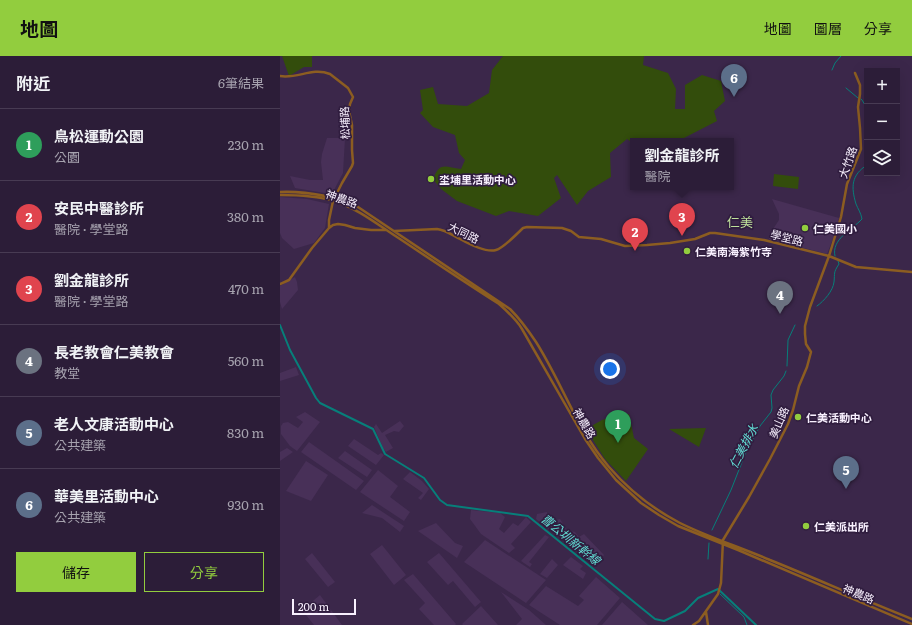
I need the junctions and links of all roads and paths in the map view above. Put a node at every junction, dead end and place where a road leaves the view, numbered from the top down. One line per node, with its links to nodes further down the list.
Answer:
1 (855, 73): 10 (street, 大竹路)
2 (280, 76): 5 (street, 松埔路)
3 (280, 192): 5 (street, 神農路)
4 (280, 195): 5 (street, 神農路)
5 (334, 200): 6 (street, 松埔路); 7 (street, 神農路); 8 (street, 神農路)
6 (329, 228): 7 (street, 大同路); 12 (street)
7 (387, 230): 8 (street, 大同路); 13 (street, 神農路)
8 (394, 231): 9 (street, 大同路); 13 (street, 神農路)
9 (610, 242): 10 (street, 學堂路)
10 (830, 256): 11 (street, 學堂路); 13 (street, 美山路)
11 (912, 272)
12 (280, 284)
13 (722, 542): 14 (street, 美山路); 15 (street, 神農路); 16 (street, 神農路)
14 (705, 612): 17 (street); 18 (street)
15 (912, 619)
16 (912, 624)
17 (693, 625)
18 (708, 625)

